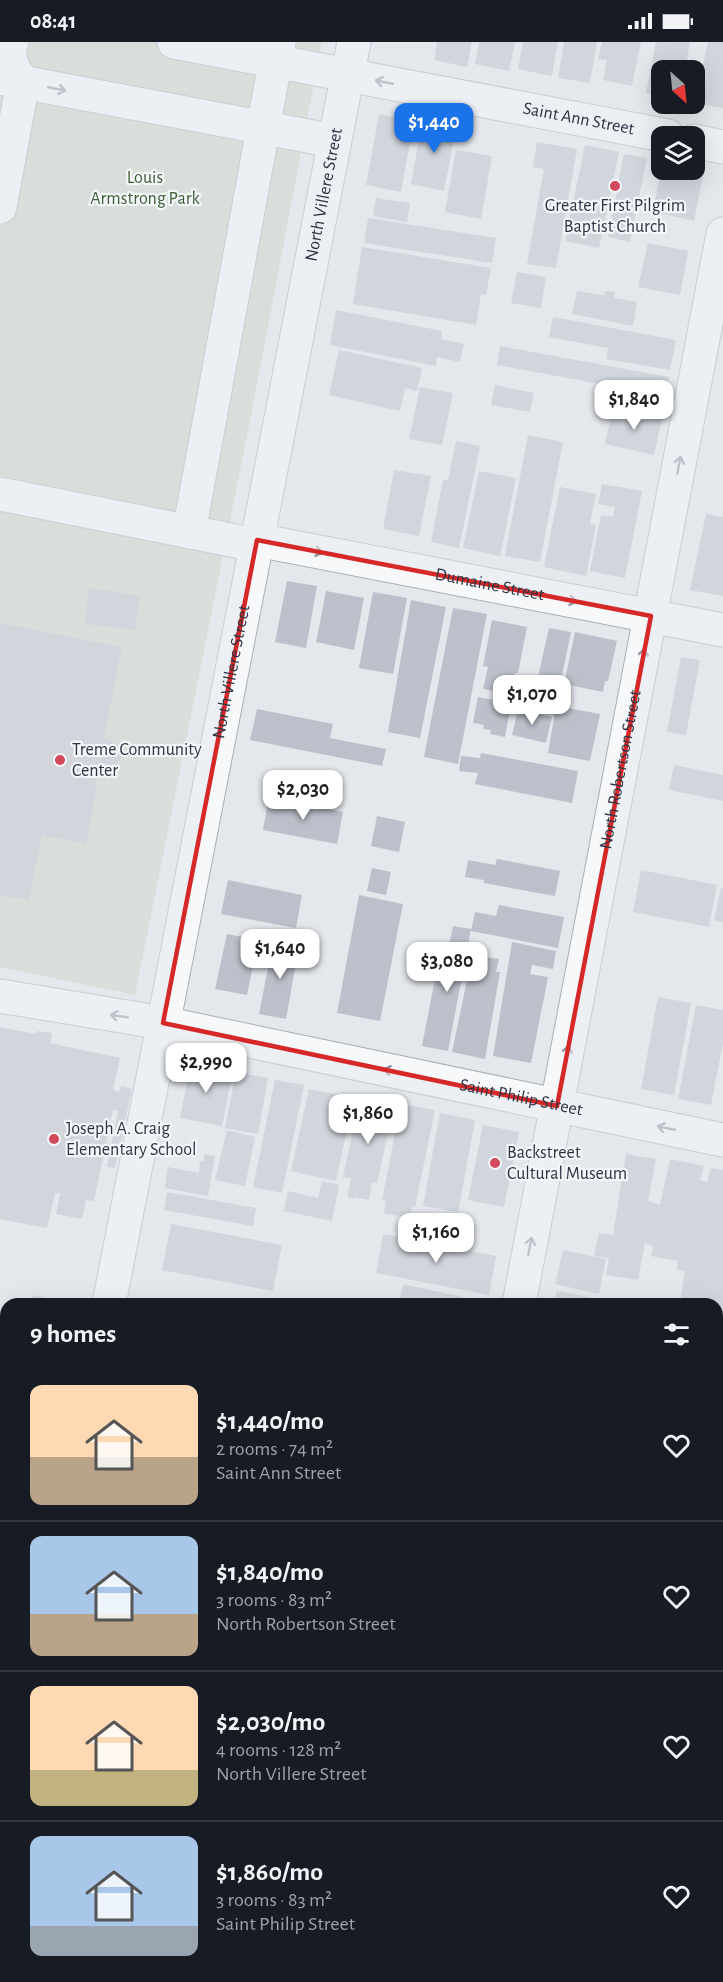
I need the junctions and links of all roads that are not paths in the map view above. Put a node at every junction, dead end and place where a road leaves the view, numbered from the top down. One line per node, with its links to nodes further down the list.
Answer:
1 (12, 42): 6 (street)
2 (174, 42): 4 (street, Saint Ann Street)
3 (354, 42): 5 (street, North Villere Street)
4 (277, 52): 5 (street, Saint Ann Street); 7 (street)
5 (347, 75): 8 (street, Saint Ann Street, one-way to 5); 9 (street, North Villere Street)
6 (12, 80): 7 (street, one-way to 7); 12 (street)
7 (262, 128): 9 (street); 15 (street)
8 (651, 133)
9 (334, 141): 16 (street, North Villere Street)
10 (705, 143): 11 (street)
11 (723, 147)
12 (0, 207)
13 (723, 234): 17 (street, North Robertson Street, one-way to 13)
14 (0, 494): 15 (street, Dumaine Street)
15 (189, 532): 16 (street, Dumaine Street)
16 (257, 543): 17 (street, Dumaine Street, one-way to 17); 20 (street, North Villere Street)
17 (651, 616): 18 (street, Dumaine Street); 21 (street, North Robertson Street, one-way to 17)
18 (723, 630)
19 (0, 996): 20 (street, Saint Philip Street, one-way to 19)
20 (163, 1023): 21 (street, Saint Philip Street, one-way to 20); 23 (street, North Villere Street)
21 (557, 1106): 22 (street, Saint Philip Street, one-way to 21); 24 (street, North Robertson Street, one-way to 21)
22 (723, 1140)
23 (110, 1298)
24 (520, 1298)

